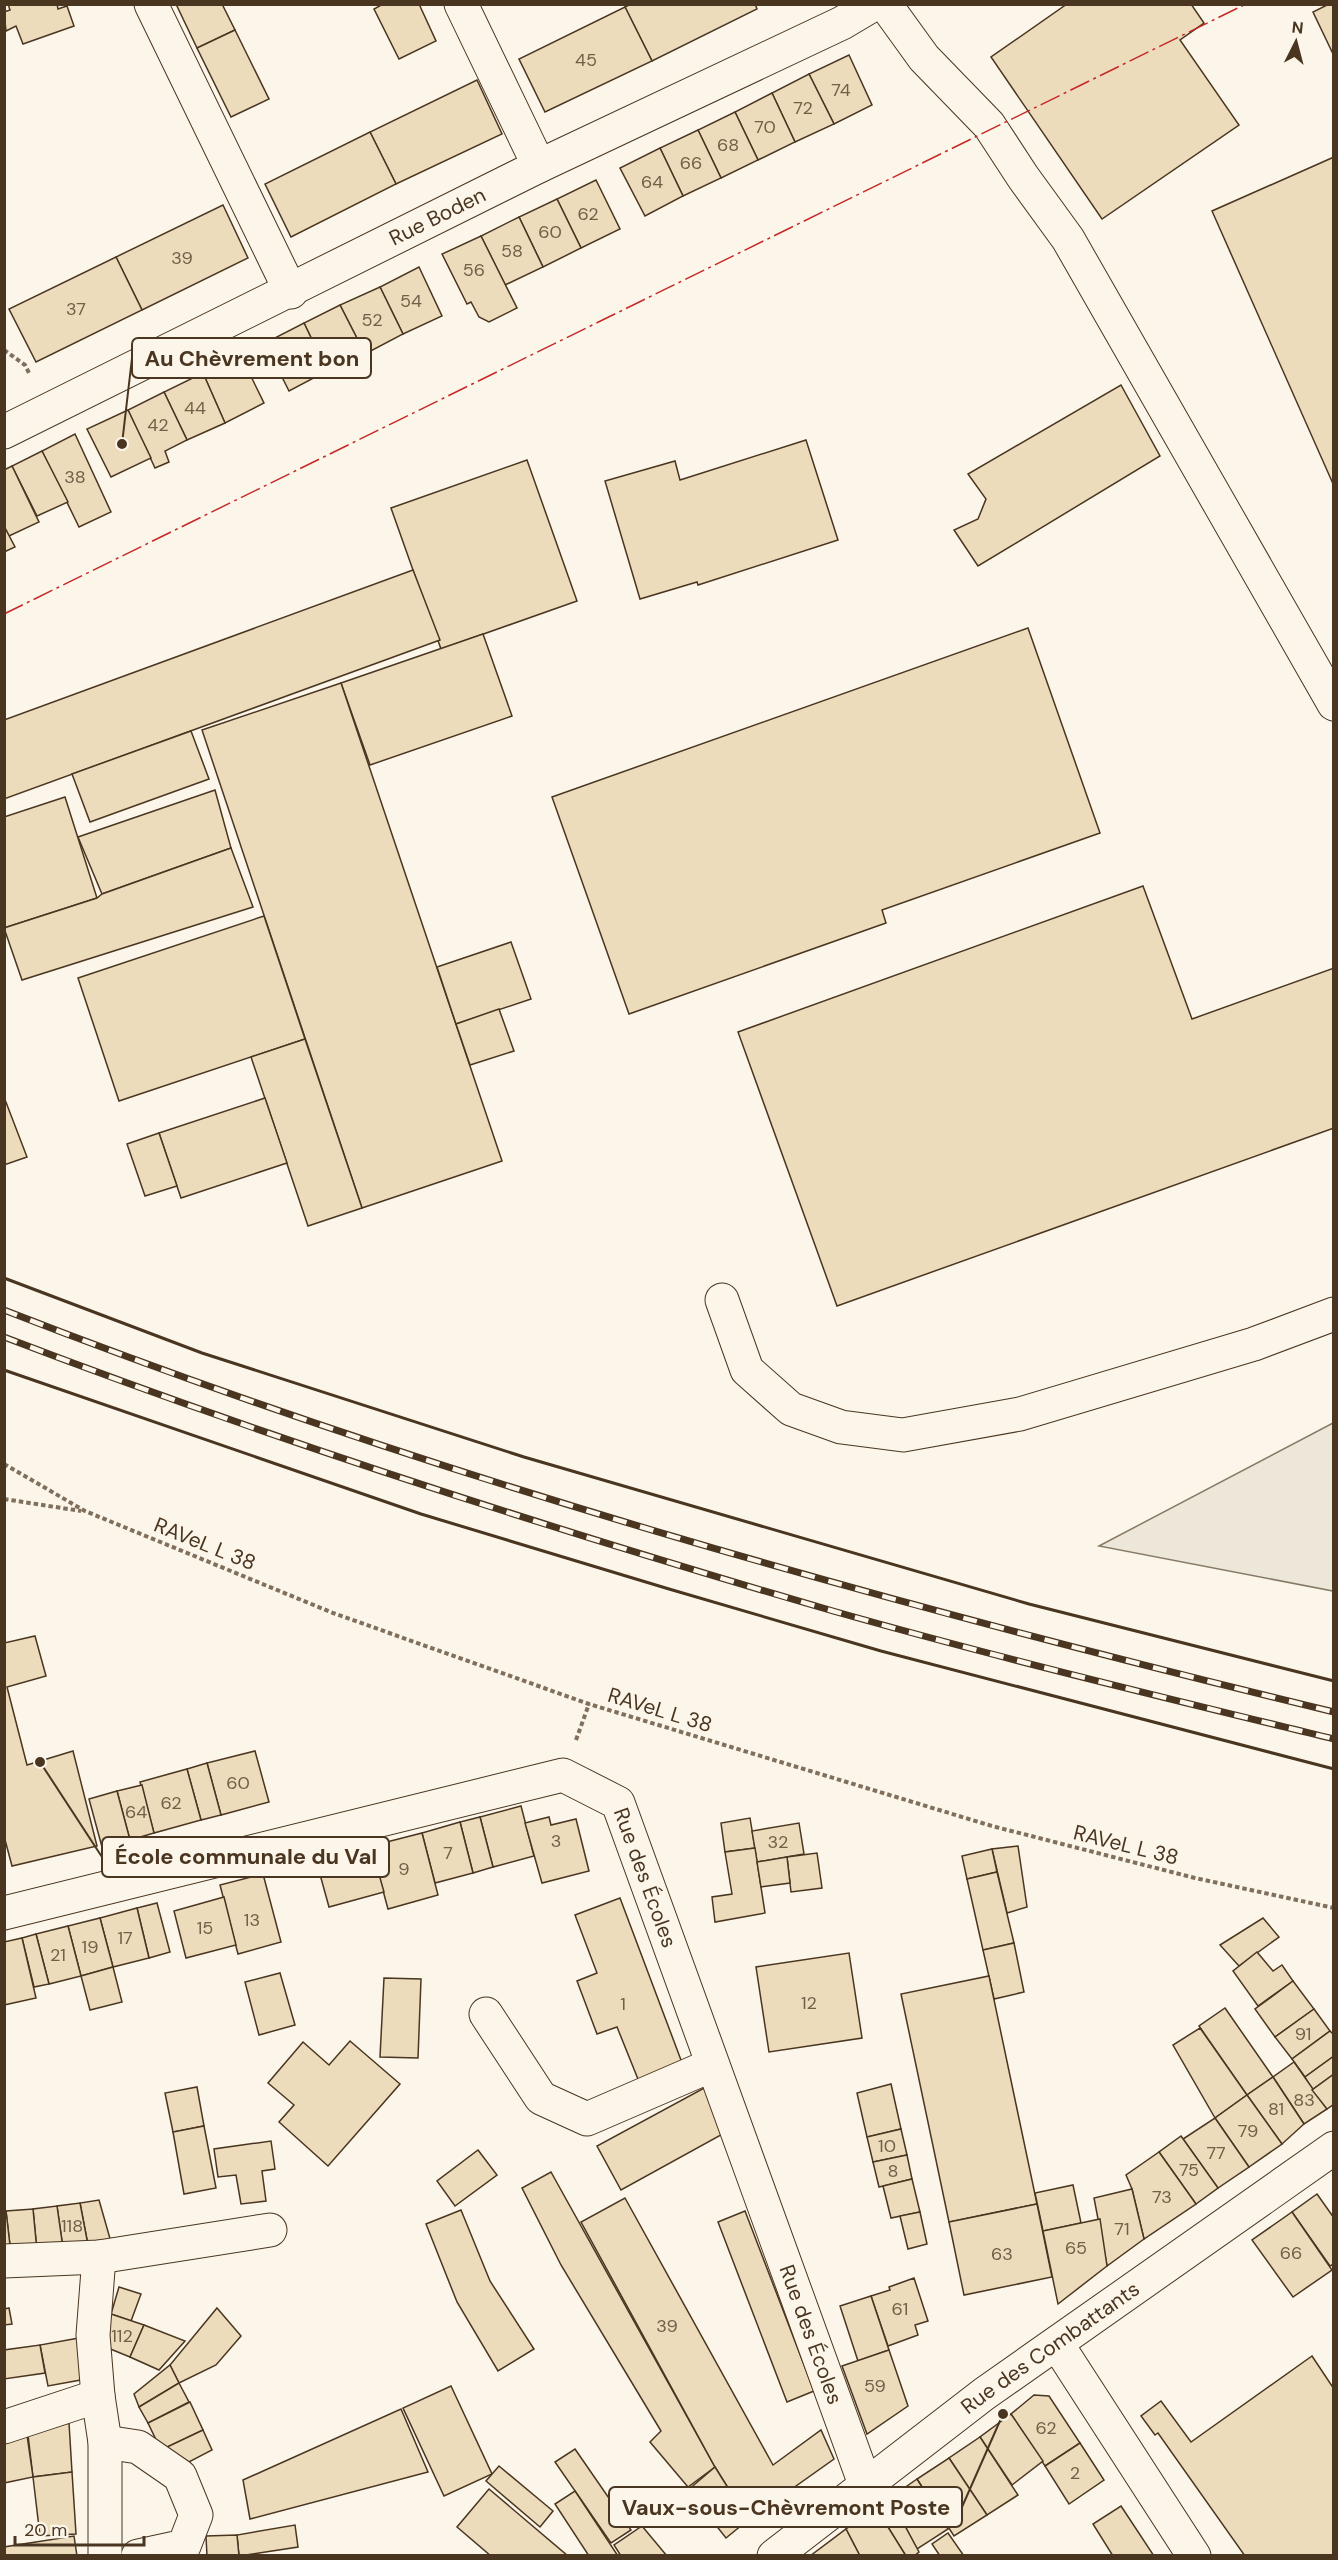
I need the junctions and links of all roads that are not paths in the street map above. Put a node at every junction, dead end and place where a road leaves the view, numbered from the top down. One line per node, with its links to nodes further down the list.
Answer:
1 (152, 4): 6 (street)
2 (461, 4): 5 (street)
3 (874, 4): 5 (street, Rue Boden)
4 (885, 4): 8 (street)
5 (539, 166): 6 (street, Rue Boden)
6 (291, 292): 7 (street, Rue Boden)
7 (4, 432)
8 (1334, 704)
9 (722, 1300): 10 (street)
10 (1334, 1314)
11 (4, 1913): 13 (street, Rue des Écoles)
12 (486, 2014): 13 (street)
13 (712, 2065): 22 (street, Rue des Écoles)
14 (1334, 2148): 18 (street, Rue des Combattants)
15 (270, 2230): 16 (street)
16 (99, 2257): 17 (street); 19 (street)
17 (4, 2261)
18 (1057, 2344): 22 (street, Rue des Combattants); 26 (street)
19 (98, 2396): 20 (street); 21 (street)
20 (4, 2427)
21 (105, 2442): 23 (street); 24 (street)
22 (865, 2484): 25 (street, Rue des Combattants)
23 (105, 2556)
24 (138, 2556)
25 (774, 2556)
26 (1194, 2556)

